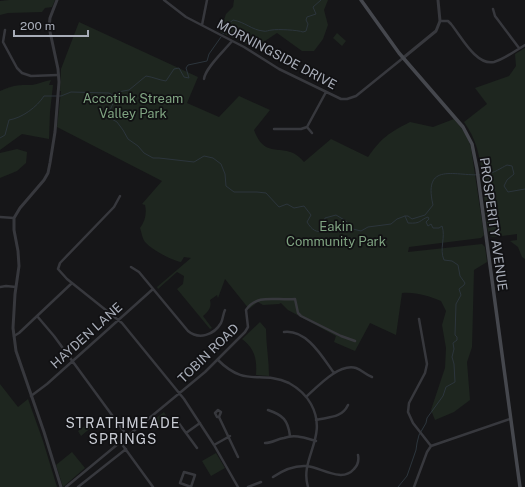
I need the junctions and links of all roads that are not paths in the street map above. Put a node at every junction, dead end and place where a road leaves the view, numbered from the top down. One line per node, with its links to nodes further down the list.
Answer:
1 (57, 0): 15 (street)
2 (164, 0): 8 (street)
3 (207, 0): 8 (street, MORNINGSIDE DRIVE)
4 (361, 0): 14 (main road, PROSPERITY AVENUE)
5 (438, 0): 7 (street)
6 (493, 9): 13 (street)
7 (440, 20): 13 (street); 14 (street)
8 (202, 25): 10 (street, MORNINGSIDE DRIVE)
9 (5, 30): 11 (street)
10 (232, 41): 16 (street); 17 (street, MORNINGSIDE DRIVE)
11 (2, 42): 15 (street)
12 (525, 45): 13 (street)
13 (519, 48)
14 (403, 58): 17 (street, MORNINGSIDE DRIVE); 47 (main road, PROSPERITY AVENUE)
15 (58, 75): 23 (street)
16 (204, 79)
17 (326, 92): 18 (street)
18 (307, 127): 19 (street); 20 (street)
19 (274, 129)
20 (312, 133)
21 (120, 196): 25 (street)
22 (0, 217): 23 (street)
23 (14, 218): 27 (street)
24 (131, 267): 28 (street)
25 (72, 282): 30 (street); 32 (street)
26 (0, 287): 27 (street)
27 (16, 287): 34 (street)
28 (153, 289): 29 (street); 32 (street, HAYDEN LANE)
29 (225, 310)
30 (37, 316): 34 (street); 37 (street)
31 (419, 319): 58 (street)
32 (119, 320): 37 (street, HAYDEN LANE); 40 (street)
33 (284, 332): 38 (street)
34 (13, 336): 41 (street)
35 (355, 341): 36 (street, TOBIN ROAD)
36 (218, 360): 40 (street, TOBIN ROAD); 42 (street)
37 (72, 362): 41 (street, HAYDEN LANE); 53 (street)
38 (334, 374): 39 (street); 42 (street)
39 (372, 377)
40 (180, 393): 49 (street); 53 (street, TOBIN ROAD)
41 (31, 396): 66 (street)
42 (306, 396): 48 (street)
43 (348, 405): 48 (street)
44 (268, 410): 52 (street)
45 (219, 417): 51 (street)
46 (175, 418): 50 (street)
47 (510, 419): 58 (street); 75 (main road, PROSPERITY AVENUE)
48 (316, 420): 54 (street)
49 (200, 423): 50 (street); 57 (street)
50 (186, 433): 59 (street)
51 (230, 436): 57 (street); 62 (street)
52 (290, 436): 54 (street); 56 (street)
53 (128, 437): 55 (street, TOBIN ROAD)
54 (316, 441): 63 (street)
55 (121, 443): 60 (street); 67 (street, TOBIN ROAD)
56 (265, 443)
57 (214, 445): 71 (street)
58 (431, 446): 74 (street)
59 (196, 448)
60 (126, 449): 68 (street); 69 (street)
61 (358, 455): 63 (street)
62 (238, 457)
63 (308, 466): 64 (street); 73 (street)
64 (273, 477)
65 (261, 482): 72 (street)
66 (61, 487)
67 (66, 487)
68 (78, 487)
69 (153, 487)
70 (191, 487): 70 (street)
71 (238, 487)
72 (248, 487)
73 (308, 487)
74 (414, 487)
75 (520, 487)

